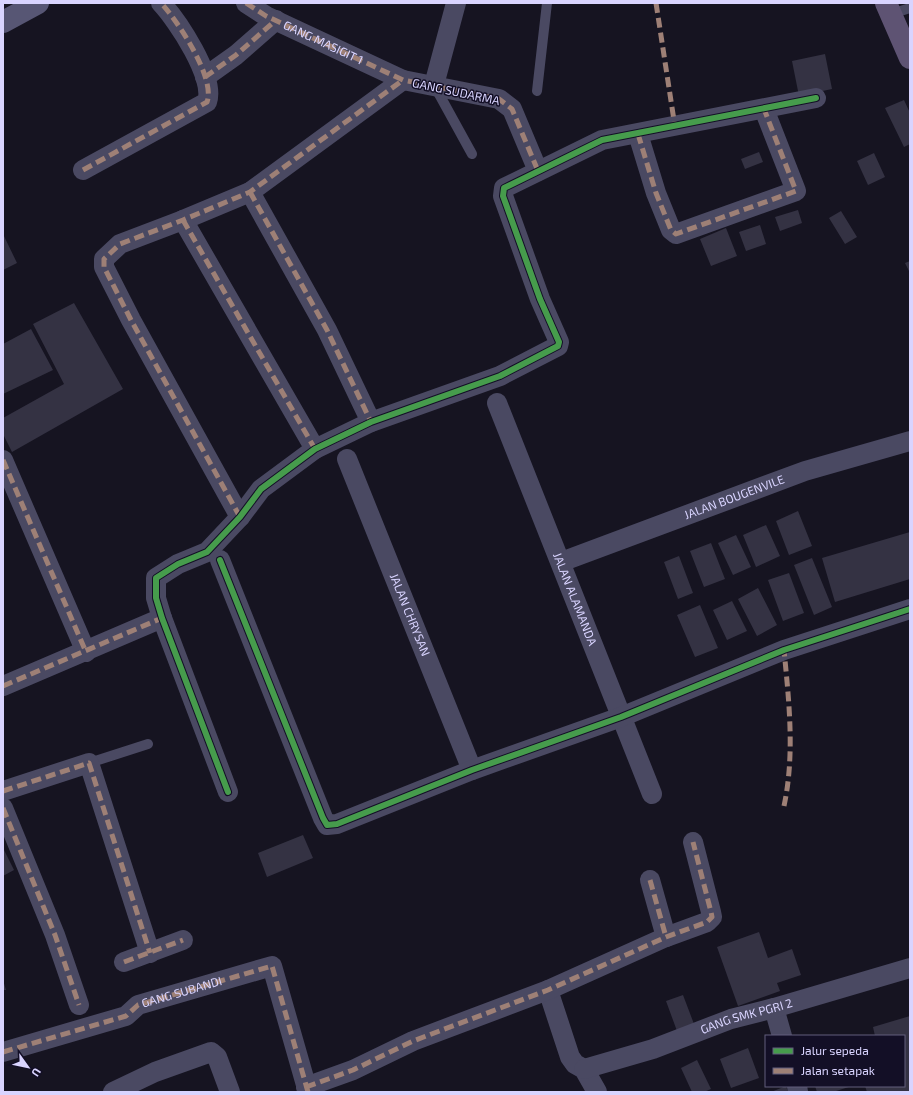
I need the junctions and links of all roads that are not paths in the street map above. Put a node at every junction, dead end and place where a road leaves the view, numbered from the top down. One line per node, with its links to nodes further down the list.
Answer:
1 (38, 3): 8 (main road)
2 (161, 3): 10 (street)
3 (246, 3): 7 (street, GANG MASIGIT 1)
4 (456, 3): 12 (street)
5 (547, 3): 13 (lane)
6 (895, 8): 9 (main road)
7 (276, 20): 10 (street); 11 (street, GANG MASIGIT 1)
8 (3, 22)
9 (910, 58)
10 (205, 78): 18 (street)
11 (403, 80): 12 (street, GANG SUDARMA); 20 (street)
12 (434, 86): 17 (lane); 19 (street, GANG SUDARMA)
13 (537, 91)
14 (816, 98): 15 (street)
15 (764, 109): 16 (street); 16 (street)
16 (638, 134): 19 (street)
17 (472, 154)
18 (83, 170)
19 (538, 171): 23 (street)
20 (250, 192): 21 (street); 23 (street)
21 (183, 220): 25 (street); 28 (street)
22 (497, 404): 30 (street, JALAN ALAMANDA)
23 (371, 422): 25 (street)
24 (910, 441): 30 (street, JALAN BOUGENVILE)
25 (315, 449): 28 (street)
26 (347, 459): 38 (street, JALAN CHRYSAN)
27 (3, 460): 33 (street)
28 (240, 517): 32 (street)
29 (220, 560): 38 (street)
30 (561, 562): 35 (street, JALAN ALAMANDA)
31 (910, 609): 35 (street)
32 (162, 618): 33 (street); 40 (street)
33 (86, 652): 34 (street)
34 (3, 686)
35 (621, 717): 38 (street); 41 (street, JALAN ALAMANDA)
36 (148, 744): 37 (lane)
37 (89, 763): 39 (street); 47 (street)
38 (472, 770)
39 (3, 791)
40 (228, 792)
41 (652, 794)
42 (3, 808): 51 (street)
43 (693, 842): 45 (street)
44 (650, 880): 45 (street)
45 (666, 937): 50 (street)
46 (183, 940): 47 (street)
47 (150, 953): 48 (street)
48 (124, 962)
49 (910, 968): 52 (street, GANG SMK PGRI 2)
50 (548, 990): 55 (street); 56 (street)
51 (79, 1005)
52 (774, 1008): 53 (street); 55 (street, GANG SMK PGRI 2)
53 (782, 1035)
54 (3, 1052): 56 (street, GANG SUBANDI)
55 (584, 1069): 59 (street)
56 (307, 1089)
57 (113, 1092): 58 (street)
58 (230, 1092)
59 (597, 1092)

